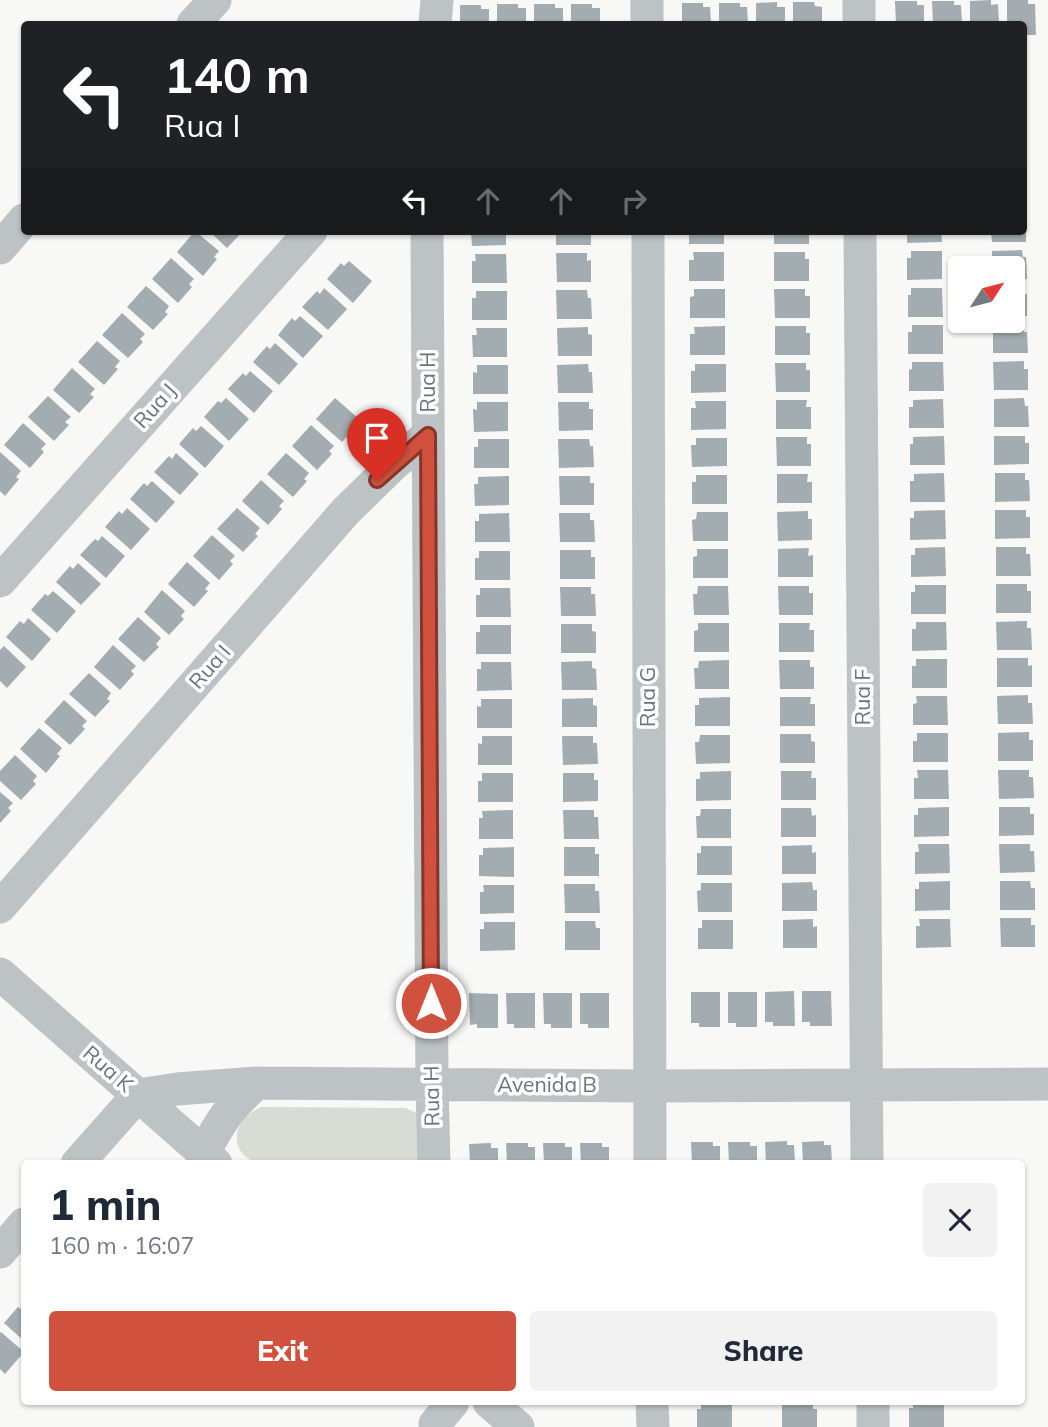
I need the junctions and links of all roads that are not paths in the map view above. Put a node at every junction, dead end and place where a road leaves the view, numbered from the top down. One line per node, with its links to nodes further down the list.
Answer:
1 (215, 0): 5 (street)
2 (437, 0): 6 (street)
3 (647, 0): 7 (street)
4 (859, 0): 8 (street)
5 (196, 21)
6 (435, 21)
7 (647, 21)
8 (859, 21)
9 (21, 224): 14 (street)
10 (307, 235): 16 (street, Rua J)
11 (427, 235): 15 (street, Rua H)
12 (648, 235): 23 (street, Rua G)
13 (860, 235): 21 (street, Rua F)
14 (0, 248)
15 (428, 435): 17 (street, Rua I); 20 (street, Rua H)
16 (0, 580)
17 (0, 906)
18 (0, 974): 24 (street, Rua K)
19 (257, 1083): 20 (street, Avenida B); 24 (street, Avenida B); 25 (street)
20 (432, 1084): 23 (street, Avenida B); 27 (street, Rua H)
21 (866, 1084): 22 (street, Avenida B); 23 (street, Avenida B); 29 (street, Rua F)
22 (1048, 1084)
23 (649, 1086): 28 (street, Rua G)
24 (138, 1095): 25 (street, Rua K); 26 (street)
25 (210, 1158)
26 (81, 1160)
27 (434, 1160)
28 (650, 1160)
29 (867, 1160)
30 (21, 1228): 31 (street)
31 (0, 1252)
32 (492, 1405): 35 (street)
33 (652, 1405): 36 (street)
34 (873, 1405): 37 (street)
35 (518, 1427)
36 (653, 1427)
37 (873, 1427)

